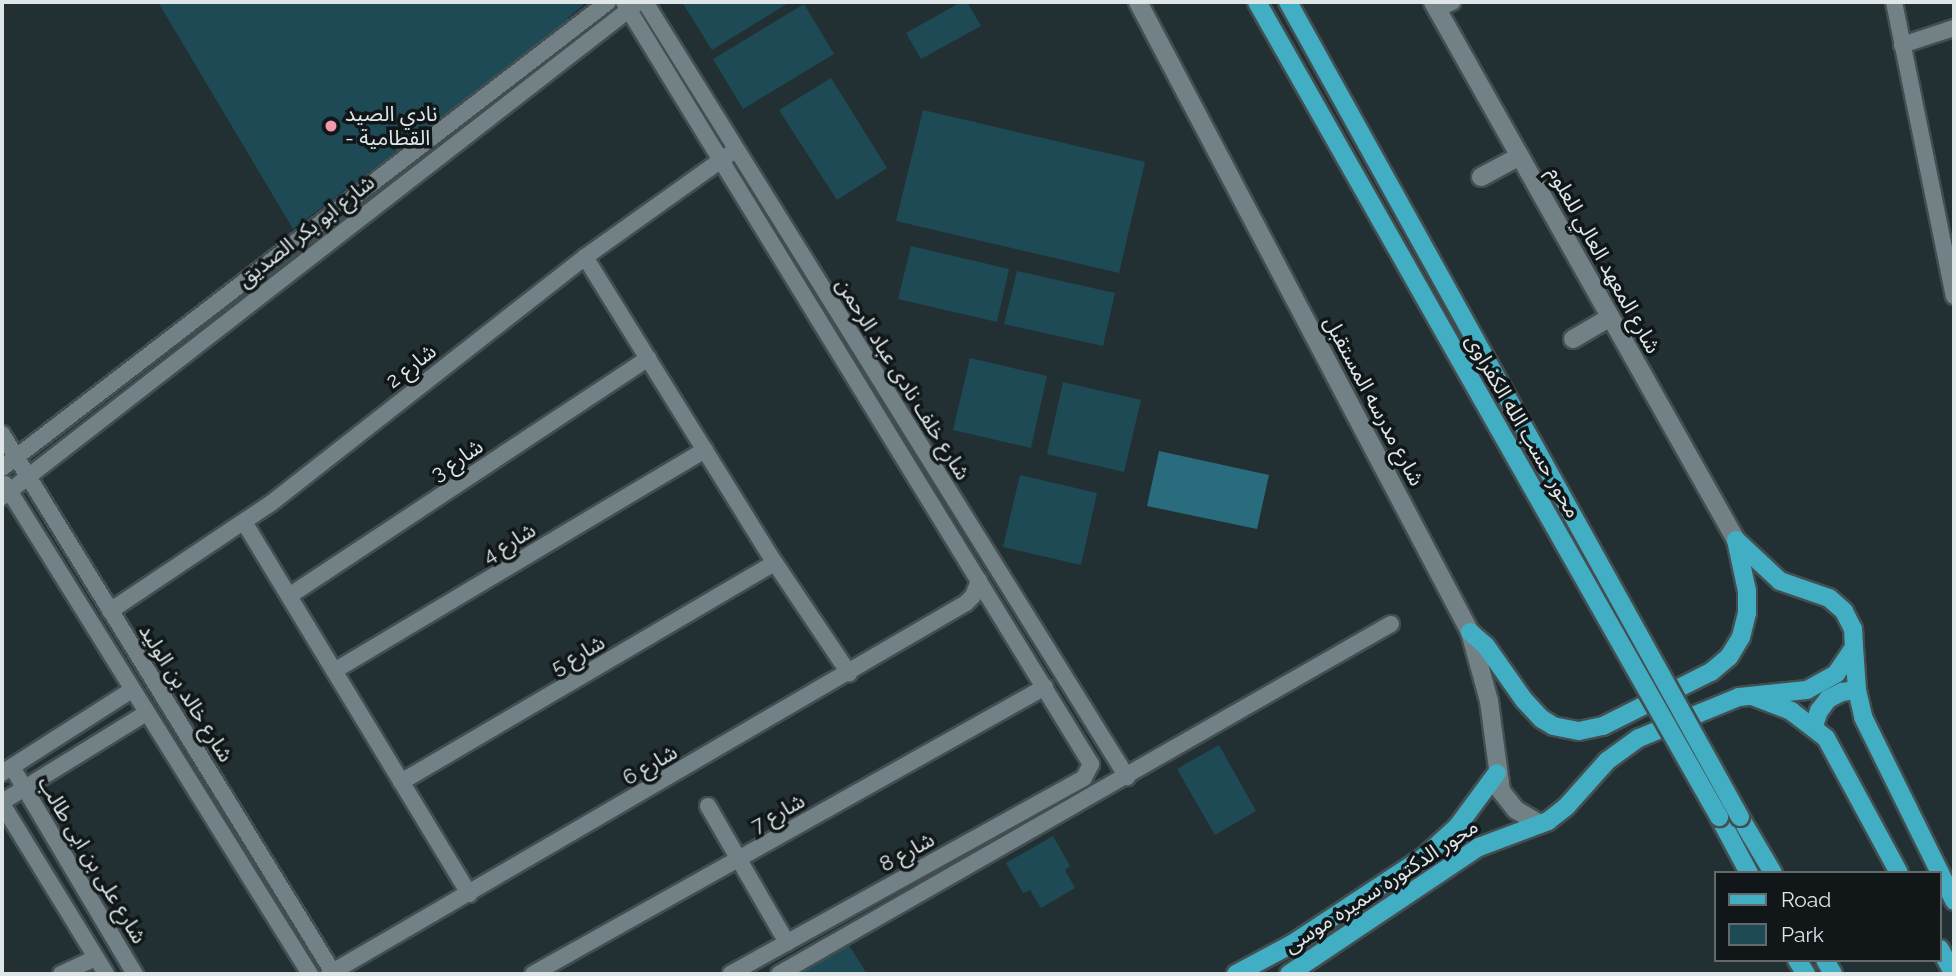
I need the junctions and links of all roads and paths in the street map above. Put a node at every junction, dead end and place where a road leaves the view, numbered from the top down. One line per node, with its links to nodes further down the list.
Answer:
1 (608, 2): 22 (street, شارع ابو بكر الصديق)
2 (645, 2): 11 (street, شارع خلف نادى عباد الرحمن)
3 (1138, 2): 34 (street, شارع مدرسه المستقبل)
4 (1257, 2): 54 (main road, محور حسب الله الكفراوى, bridge)
5 (1288, 2): 55 (main road, محور حسب الله الكفراوى, bridge)
6 (1894, 2): 10 (street)
7 (631, 4): 13 (street, شارع خلف نادى عباد الرحمن); 24 (street, شارع ابو بكر الصديق)
8 (1440, 4): 12 (street, شارع المعهد العالي للعلوم)
9 (1954, 28): 10 (street)
10 (1902, 45): 16 (street)
11 (735, 150): 13 (street, شارع 2); 29 (street, شارع خلف نادى عباد الرحمن)
12 (1520, 156): 14 (street); 17 (street, شارع المعهد العالي للعلوم)
13 (721, 160): 15 (street, شارع 2); 30 (street, شارع خلف نادى عباد الرحمن)
14 (1482, 177)
15 (585, 257): 19 (street); 26 (street, شارع 2)
16 (1954, 296)
17 (1609, 318): 18 (street); 27 (street, شارع المعهد العالي للعلوم)
18 (1573, 339)
19 (648, 358): 21 (street); 31 (street, شارع 3)
20 (2, 434): 22 (street, شارع خالد بن الوليد)
21 (705, 450): 28 (street); 36 (street, شارع 4)
22 (16, 457): 23 (street, شارع ابو بكر الصديق); 24 (street, شارع خالد بن الوليد)
23 (2, 468)
24 (27, 475): 25 (street, شارع ابو بكر الصديق); 32 (street, شارع خالد بن الوليد)
25 (4, 489): 39 (street, شارع خالد بن الوليد)
26 (244, 522): 31 (street); 32 (street, شارع 2)
27 (1736, 540): 34 (main road); 35 (main road)
28 (775, 564): 37 (street); 48 (street, شارع 5)
29 (1003, 580): 30 (street); 47 (street, شارع خلف نادى عباد الرحمن)
30 (982, 585): 37 (street, شارع 6); 38 (street, شارع خلف نادى عباد الرحمن)
31 (289, 596): 36 (street)
32 (110, 611): 66 (street, شارع خالد بن الوليد)
33 (1391, 624): 47 (street)
34 (1470, 632): 46 (street, شارع مدرسه المستقبل)
35 (1854, 647): 40 (main road); 41 (main road, محور الدكتوره سميره موسى)
36 (334, 671): 48 (street)
37 (849, 673): 59 (street, شارع 6)
38 (1045, 687): 44 (street, شارع خلف نادى عباد الرحمن); 53 (street, شارع 7)
39 (132, 690): 42 (street, شارع خالد بن الوليد); 45 (street)
40 (1857, 690): 43 (main road); 57 (main road)
41 (1749, 695): 43 (main road); 52 (main road, محور الدكتوره سميره موسى)
42 (146, 713): 49 (street); 70 (street, شارع خالد بن الوليد)
43 (1814, 726): 56 (main road)
44 (1089, 760): 63 (street, شارع 8)
45 (7, 770): 49 (street, شارع على بن ابى طالب)
46 (1497, 773): 52 (street, شارع مدرسه المستقبل); 74 (main road, محور الدكتوره سميره موسى)
47 (1127, 777): 73 (street)
48 (401, 782): 59 (street)
49 (25, 788): 50 (street); 61 (street, شارع على بن ابى طالب)
50 (2, 803): 62 (street)
51 (708, 806): 53 (street)
52 (1540, 824): 75 (main road, محور الدكتوره سميره موسى)
53 (738, 859): 63 (street); 71 (street, شارع 7)
54 (1748, 871)
55 (1772, 871)
56 (1898, 871)
57 (1939, 871)
58 (1942, 877): 60 (main road)
59 (469, 894): 66 (street, شارع 6)
60 (1954, 901)
61 (105, 924): 62 (street); 69 (street, شارع على بن ابى طالب)
62 (83, 936): 65 (street)
63 (787, 943): 72 (street, شارع 8)
64 (1942, 953): 76 (main road)
65 (96, 958): 67 (street); 68 (street)
66 (332, 973)
67 (61, 974)
68 (106, 974)
69 (135, 974)
70 (310, 974)
71 (533, 974)
72 (731, 974)
73 (779, 974)
74 (1236, 974)
75 (1289, 974)
76 (1954, 974)

